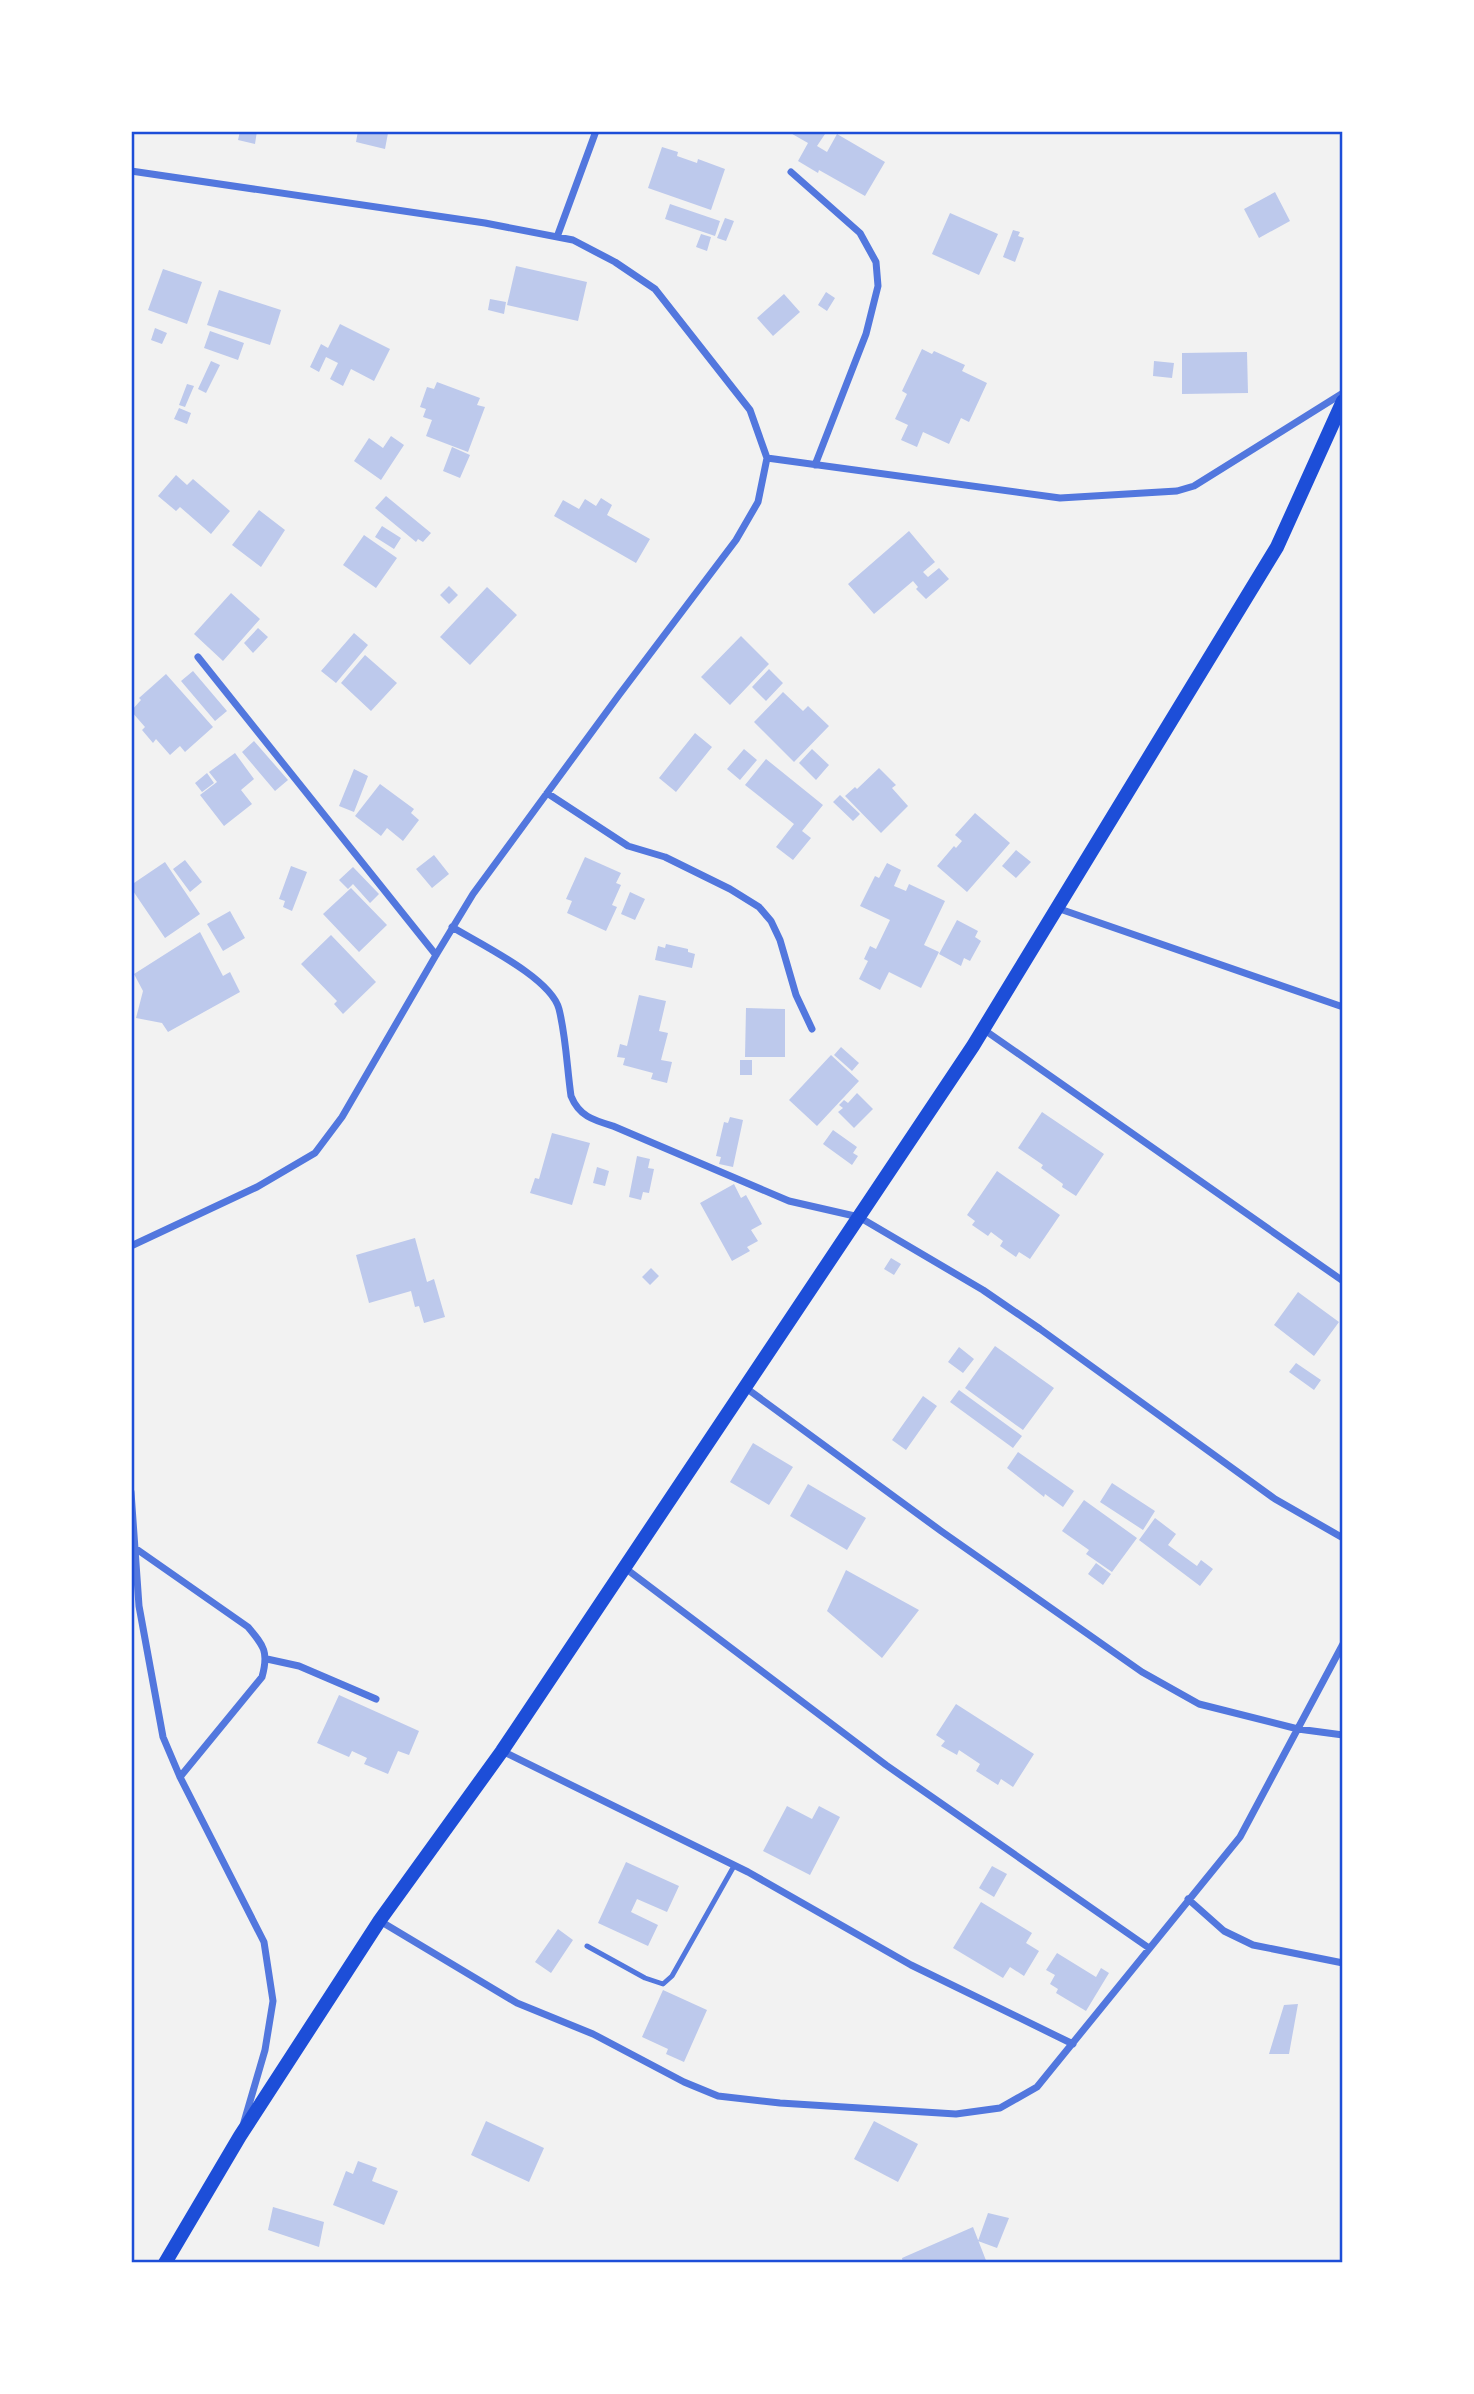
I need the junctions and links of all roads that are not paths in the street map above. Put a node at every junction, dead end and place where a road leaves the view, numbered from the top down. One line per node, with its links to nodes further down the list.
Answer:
1 (596, 131): 4 (street)
2 (131, 170): 4 (street)
3 (791, 172): 8 (street)
4 (557, 237): 7 (street)
5 (1343, 393): 8 (street)
6 (1343, 401): 11 (main road)
7 (767, 458): 8 (street); 10 (street)
8 (815, 465)
9 (198, 657): 13 (street)
10 (547, 793): 12 (street); 15 (street)
11 (1057, 908): 14 (street); 16 (main road)
12 (452, 927): 13 (street); 17 (street)
13 (436, 955): 18 (street)
14 (1343, 1007)
15 (812, 1029)
16 (983, 1029): 17 (main road); 19 (street)
17 (859, 1217): 20 (main road); 22 (street)
18 (131, 1246)
19 (1343, 1281)
20 (746, 1388): 24 (main road); 28 (street)
21 (131, 1492): 23 (street)
22 (1343, 1538)
23 (135, 1548): 26 (street); 31 (street)
24 (625, 1568): 30 (main road); 36 (street)
25 (1343, 1644): 28 (street)
26 (267, 1659): 27 (street); 31 (street)
27 (376, 1699)
28 (1298, 1729): 29 (street); 33 (street)
29 (1343, 1735)
30 (502, 1751): 32 (street); 34 (main road)
31 (180, 1777): 39 (street)
32 (734, 1866): 35 (lane); 38 (street)
33 (1188, 1899): 36 (street); 37 (street)
34 (380, 1920): 38 (street); 39 (main road)
35 (587, 1946)
36 (1149, 1948): 38 (street)
37 (1343, 1963)
38 (1073, 2044)
39 (240, 2136): 40 (main road)
40 (165, 2263)

